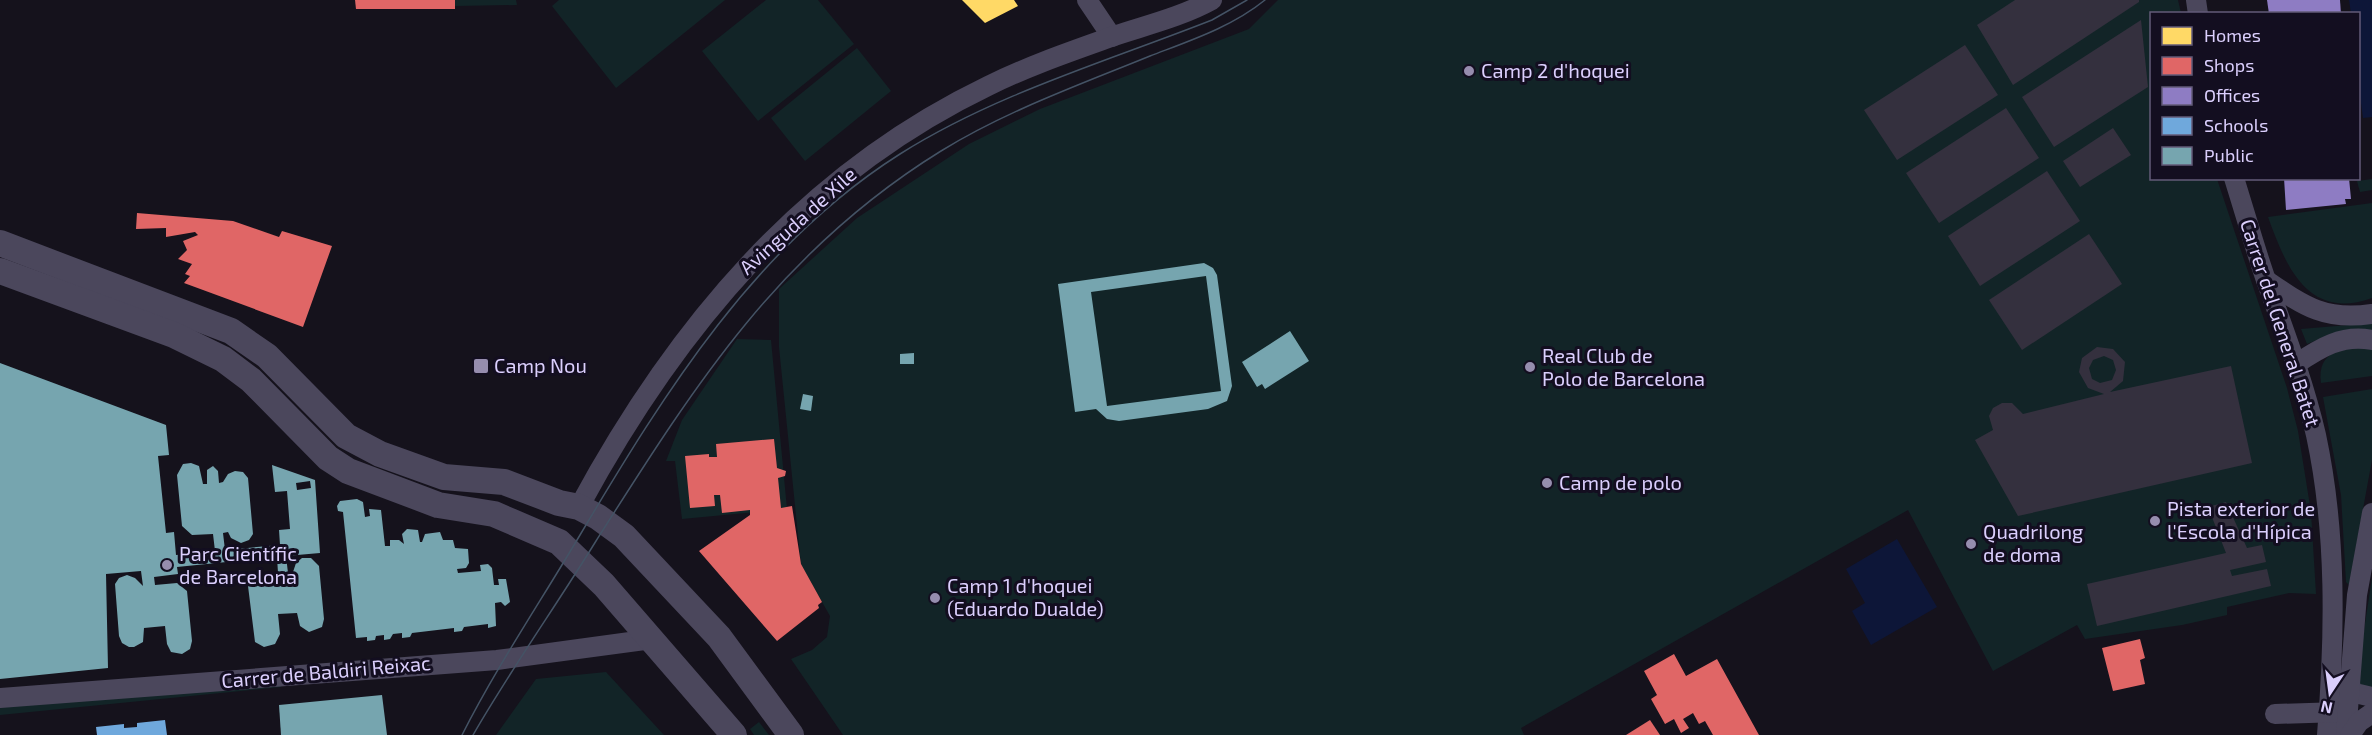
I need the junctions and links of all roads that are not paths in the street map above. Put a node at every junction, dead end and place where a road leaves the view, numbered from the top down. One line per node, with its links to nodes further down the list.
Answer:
1 (1088, 0): 3 (street)
2 (1212, 0): 3 (street, Avinguda de Xile)
3 (1112, 37): 11 (street, Avinguda de Xile)
4 (2235, 180): 7 (street, Carrer del General Batet)
5 (0, 243): 11 (street)
6 (0, 271): 13 (street)
7 (2266, 280): 8 (street); 10 (street, Carrer del General Batet)
8 (2372, 314)
9 (2372, 339): 10 (street)
10 (2296, 364): 19 (street, Carrer del General Batet)
11 (579, 507): 13 (street, Avinguda de Xile); 23 (street)
12 (2372, 513): 15 (street)
13 (559, 542): 14 (street)
14 (652, 639): 17 (street, Carrer de Baldiri Reixac); 22 (street)
15 (2351, 688): 16 (street); 18 (street)
16 (2372, 697)
17 (0, 699)
18 (2348, 712): 19 (street); 25 (street)
19 (2329, 713): 21 (street); 24 (street, Carrer del General Batet)
20 (2372, 713): 25 (street)
21 (2275, 714)
22 (734, 735)
23 (790, 735)
24 (2327, 735)
25 (2348, 735)

